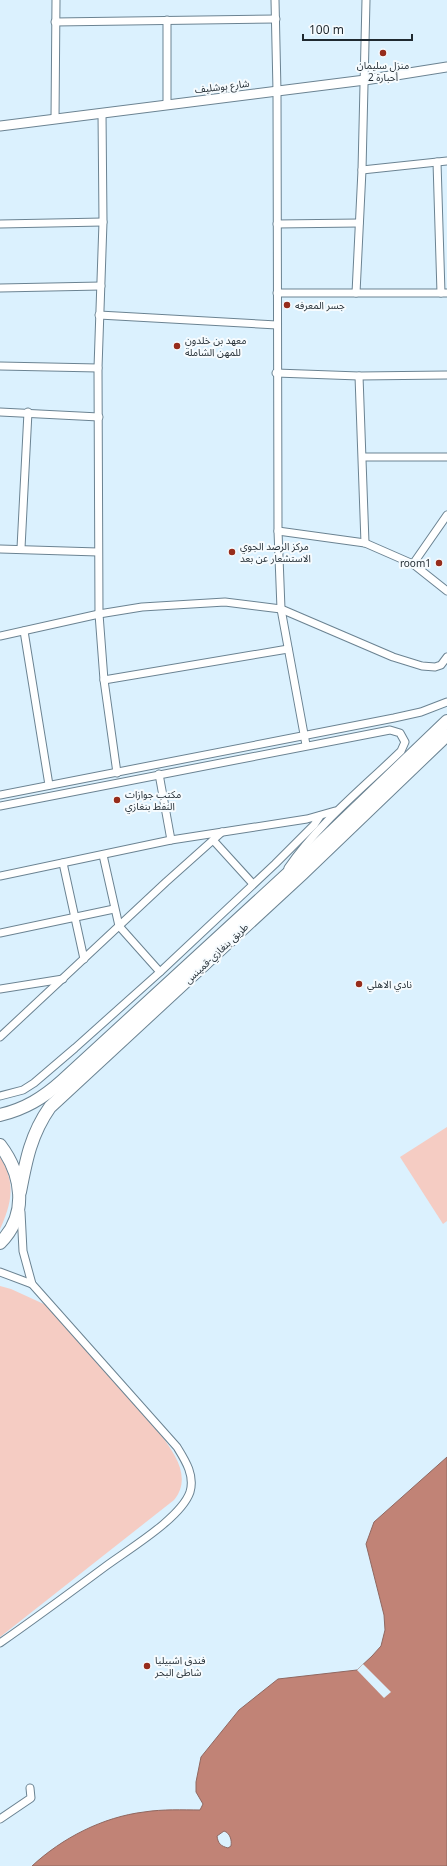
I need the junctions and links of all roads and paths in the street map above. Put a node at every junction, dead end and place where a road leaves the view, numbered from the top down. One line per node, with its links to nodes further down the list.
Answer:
1 (56, 0): 6 (street)
2 (275, 0): 4 (street)
3 (366, 0): 8 (street)
4 (276, 19): 5 (street); 9 (street)
5 (167, 20): 6 (street); 10 (street)
6 (55, 22): 12 (street)
7 (447, 67): 8 (street, شارع بوشليف)
8 (365, 80): 9 (street, شارع بوشليف); 16 (street)
9 (277, 91): 10 (street, شارع بوشليف); 20 (street)
10 (167, 104): 11 (street, شارع بوشليف)
11 (102, 113): 12 (street, شارع بوشليف); 17 (street)
12 (54, 119): 13 (street, شارع بوشليف)
13 (0, 126)
14 (447, 161): 15 (street)
15 (437, 162): 16 (street); 25 (street)
16 (362, 170): 18 (street)
17 (103, 222): 19 (street); 21 (street)
18 (359, 223): 20 (street); 24 (street)
19 (0, 224)
20 (277, 224): 23 (street)
21 (101, 286): 22 (street); 26 (street)
22 (0, 288)
23 (277, 293): 24 (street); 27 (street)
24 (356, 293): 25 (street)
25 (444, 293)
26 (99, 315): 27 (street); 29 (street)
27 (277, 325): 30 (street)
28 (0, 366): 29 (street)
29 (98, 368): 35 (street)
30 (276, 373): 32 (street); 39 (street)
31 (447, 375): 32 (street)
32 (359, 376): 36 (street)
33 (0, 412): 34 (street)
34 (28, 412): 35 (street); 41 (street)
35 (99, 417): 43 (street)
36 (363, 457): 37 (street); 40 (street)
37 (447, 457)
38 (447, 515): 44 (street)
39 (278, 531): 40 (street); 46 (street)
40 (365, 543): 44 (street)
41 (21, 548): 42 (street); 43 (street)
42 (0, 549)
43 (98, 552): 47 (street)
44 (413, 564): 45 (street)
45 (447, 591)
46 (281, 609): 47 (street); 50 (street); 51 (street)
47 (99, 614): 48 (street); 52 (street)
48 (24, 631): 49 (street); 60 (street)
49 (0, 636)
50 (288, 649): 52 (street); 55 (street)
51 (447, 657)
52 (104, 680): 58 (street)
53 (447, 702): 55 (street)
54 (447, 721): 71 (main road)
55 (304, 735): 57 (street); 58 (street)
56 (447, 735): 85 (main road, طريق بنغازي-قمينس)
57 (306, 745): 59 (street); 63 (street)
58 (117, 773): 60 (street)
59 (159, 774): 62 (street); 66 (street)
60 (49, 786): 61 (street)
61 (0, 795)
62 (0, 806)
63 (337, 811): 64 (street); 71 (street)
64 (320, 816): 65 (street); 72 (street)
65 (222, 832): 66 (street); 67 (street)
66 (171, 840): 68 (street)
67 (213, 840): 72 (street); 75 (street)
68 (103, 855): 69 (street); 73 (street)
69 (63, 863): 70 (street); 74 (street)
70 (0, 876)
71 (280, 880): 83 (main road)
72 (253, 884): 78 (street)
73 (114, 909): 74 (street); 75 (street)
74 (76, 917): 76 (street); 77 (street)
75 (119, 926): 77 (street); 78 (street)
76 (0, 932)
77 (84, 959): 79 (street)
78 (160, 972): 82 (street)
79 (63, 979): 80 (street); 81 (street)
80 (0, 989)
81 (0, 1037)
82 (0, 1096)
83 (0, 1115)
84 (0, 1145): 85 (main road)
85 (19, 1196): 86 (main road, طريق بنغازي-قمينس); 88 (street)
86 (0, 1243)
87 (0, 1272): 88 (street)
88 (32, 1284): 89 (street)
89 (0, 1643)
90 (30, 1788): 91 (street)
91 (0, 1819)

